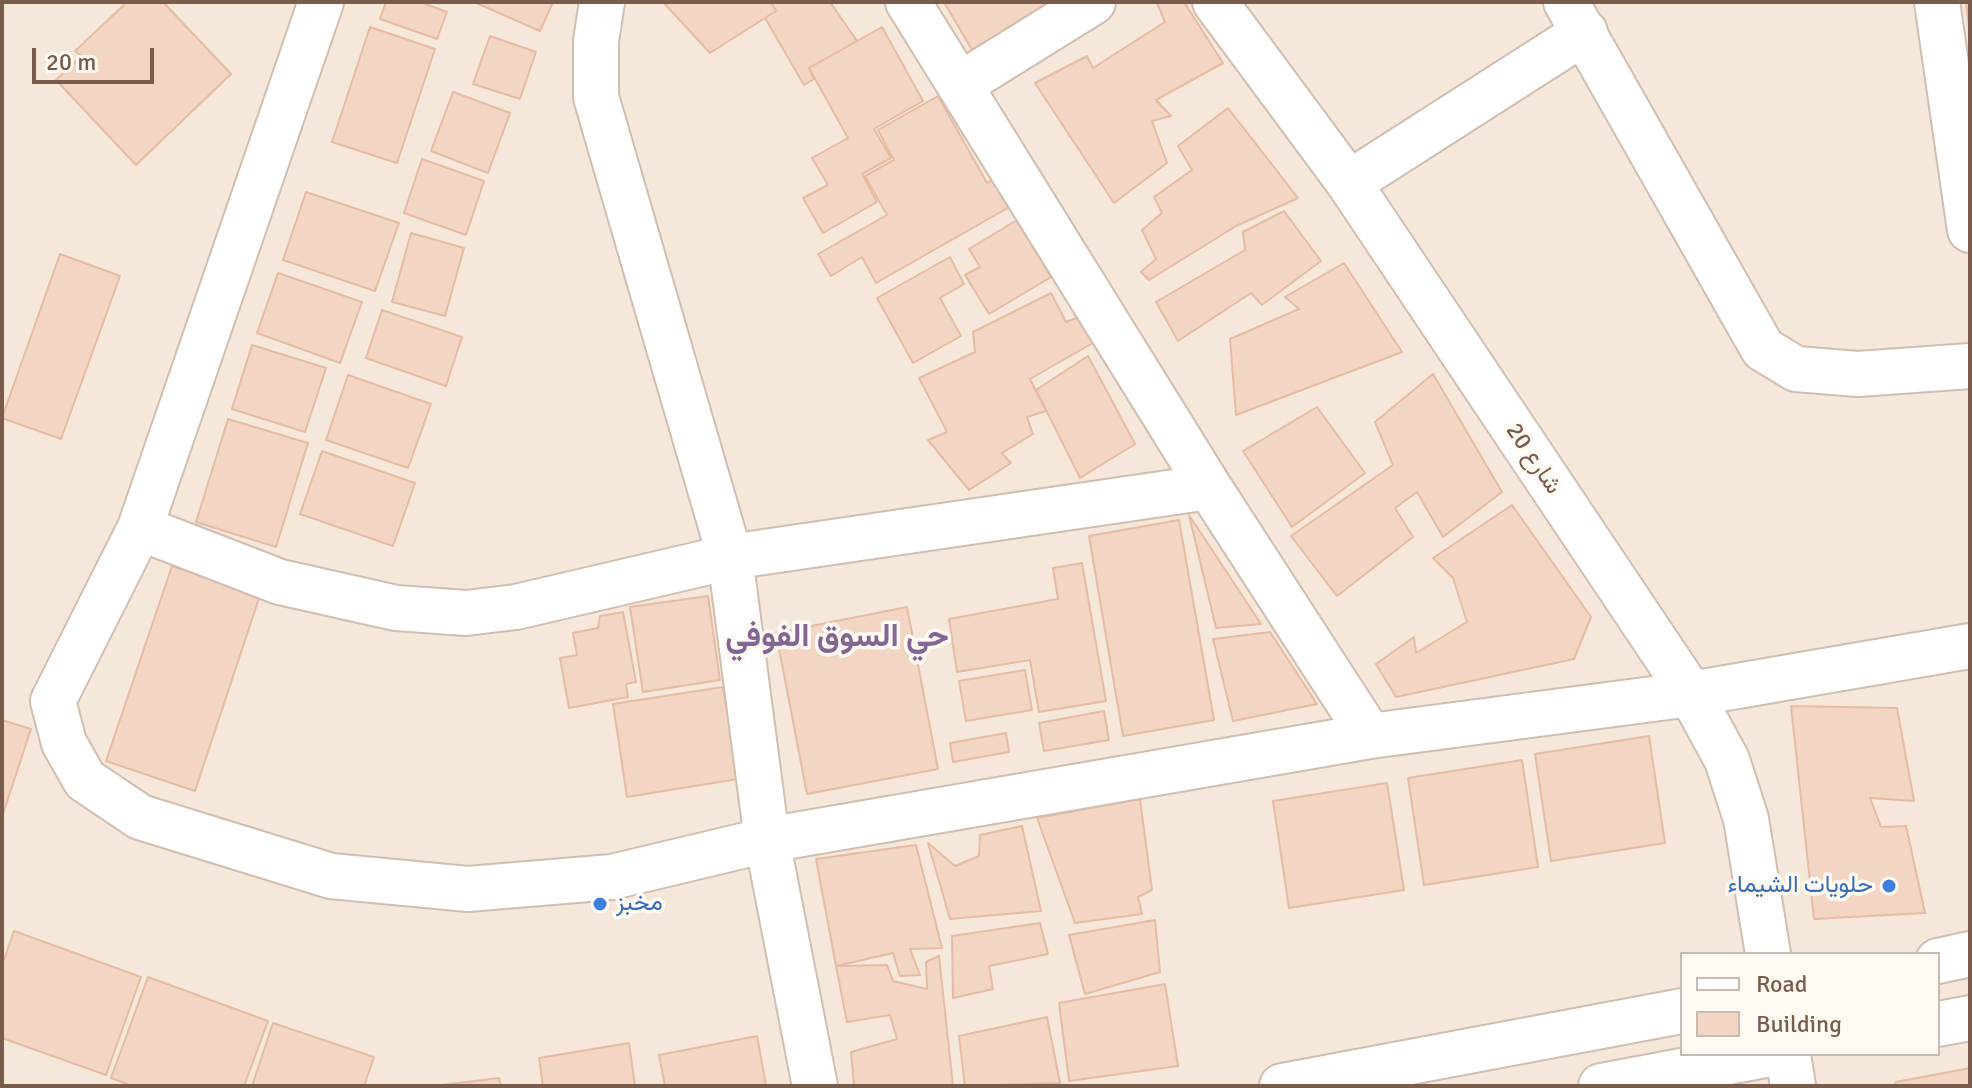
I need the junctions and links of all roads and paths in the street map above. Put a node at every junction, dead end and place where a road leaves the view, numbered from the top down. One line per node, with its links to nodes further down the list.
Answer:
1 (321, 2): 13 (street)
2 (602, 2): 14 (street)
3 (908, 2): 8 (street)
4 (1093, 2): 8 (street)
5 (1215, 2): 9 (street, شارع 20)
6 (1937, 2): 10 (street)
7 (1576, 17): 9 (street); 11 (street)
8 (961, 84): 12 (street)
9 (1349, 183): 16 (street, شارع 20)
10 (1970, 230)
11 (1970, 366)
12 (1209, 487): 14 (street); 17 (street)
13 (140, 528): 14 (street); 18 (street)
14 (730, 557): 18 (street)
15 (1970, 646): 16 (street)
16 (1691, 694): 17 (street); 19 (street, شارع 20)
17 (1370, 736): 18 (street)
18 (767, 840): 27 (street)
19 (1768, 952)
20 (1970, 954): 21 (street)
21 (1940, 961)
22 (1680, 1011): 28 (street)
23 (1970, 1018): 24 (street)
24 (1940, 1024)
25 (1760, 1056): 29 (street)
26 (1788, 1056): 30 (street)
27 (815, 1086)
28 (1282, 1086)
29 (1601, 1086)
30 (1793, 1086)

